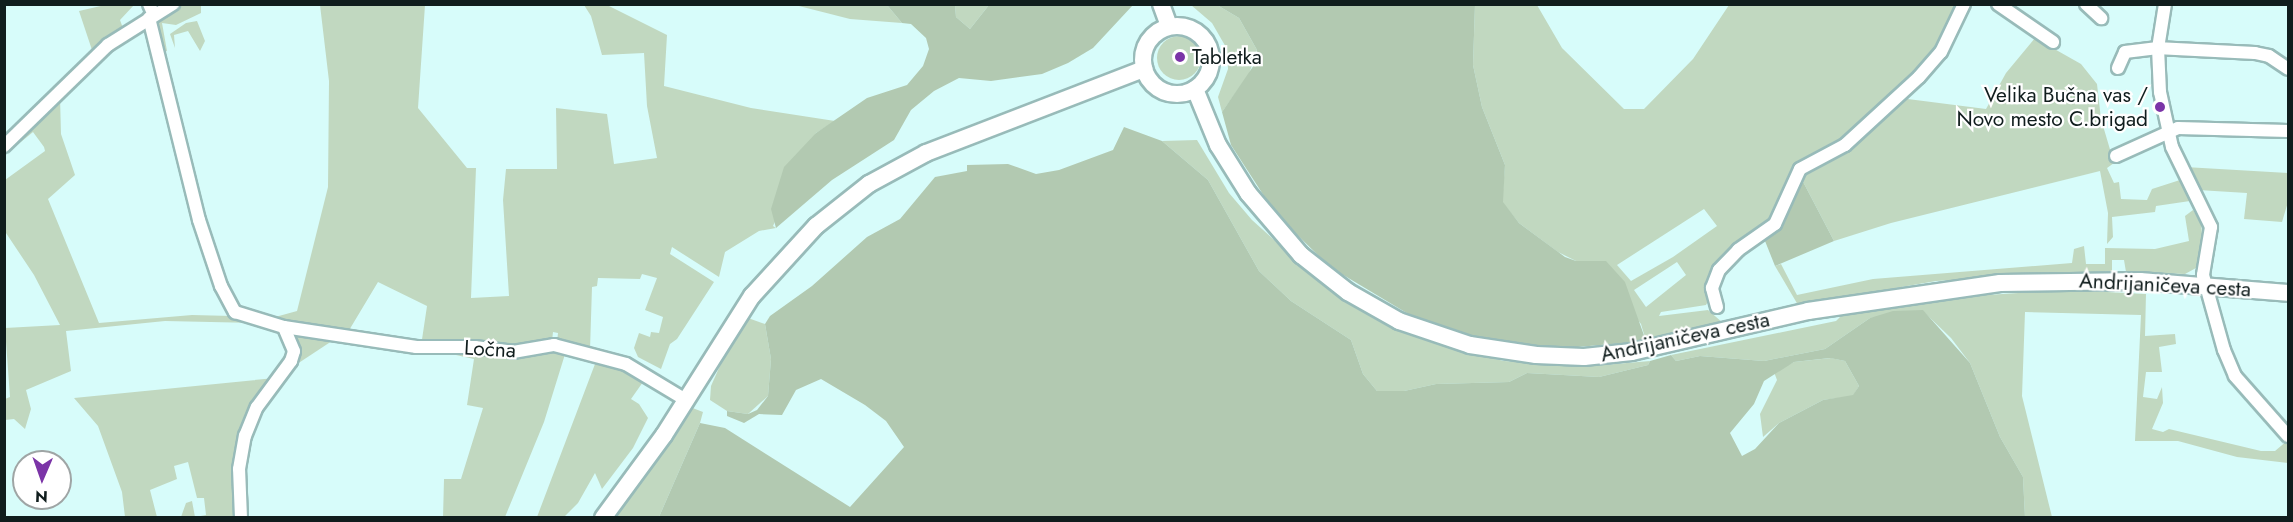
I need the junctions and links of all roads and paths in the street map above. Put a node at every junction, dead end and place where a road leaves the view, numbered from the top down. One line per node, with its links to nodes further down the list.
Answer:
1 (173, 4): 7 (street)
2 (1161, 4): 9 (main road)
3 (1964, 4): 22 (street)
4 (1998, 4): 10 (street)
5 (2086, 4): 8 (street)
6 (2165, 4): 11 (street)
7 (151, 13): 18 (street); 23 (street, Ločna)
8 (2101, 18)
9 (1169, 26): 13 (main road); 15 (main road)
10 (2053, 42)
11 (2158, 48): 12 (street); 14 (street); 16 (street)
12 (2118, 68)
13 (1144, 69): 15 (main road); 24 (main road)
14 (2289, 69)
15 (1195, 89): 20 (main road, Andrijaničeva cesta)
16 (2168, 131): 17 (street); 19 (street); 20 (street)
17 (2289, 131)
18 (4, 146)
19 (2116, 156)
20 (2205, 285): 21 (main road, Andrijaničeva cesta); 25 (street)
21 (2289, 293)
22 (1717, 307)
23 (284, 327): 24 (street, Ločna); 26 (street)
24 (686, 400): 27 (main road)
25 (2289, 436)
26 (242, 518)
27 (603, 518)

